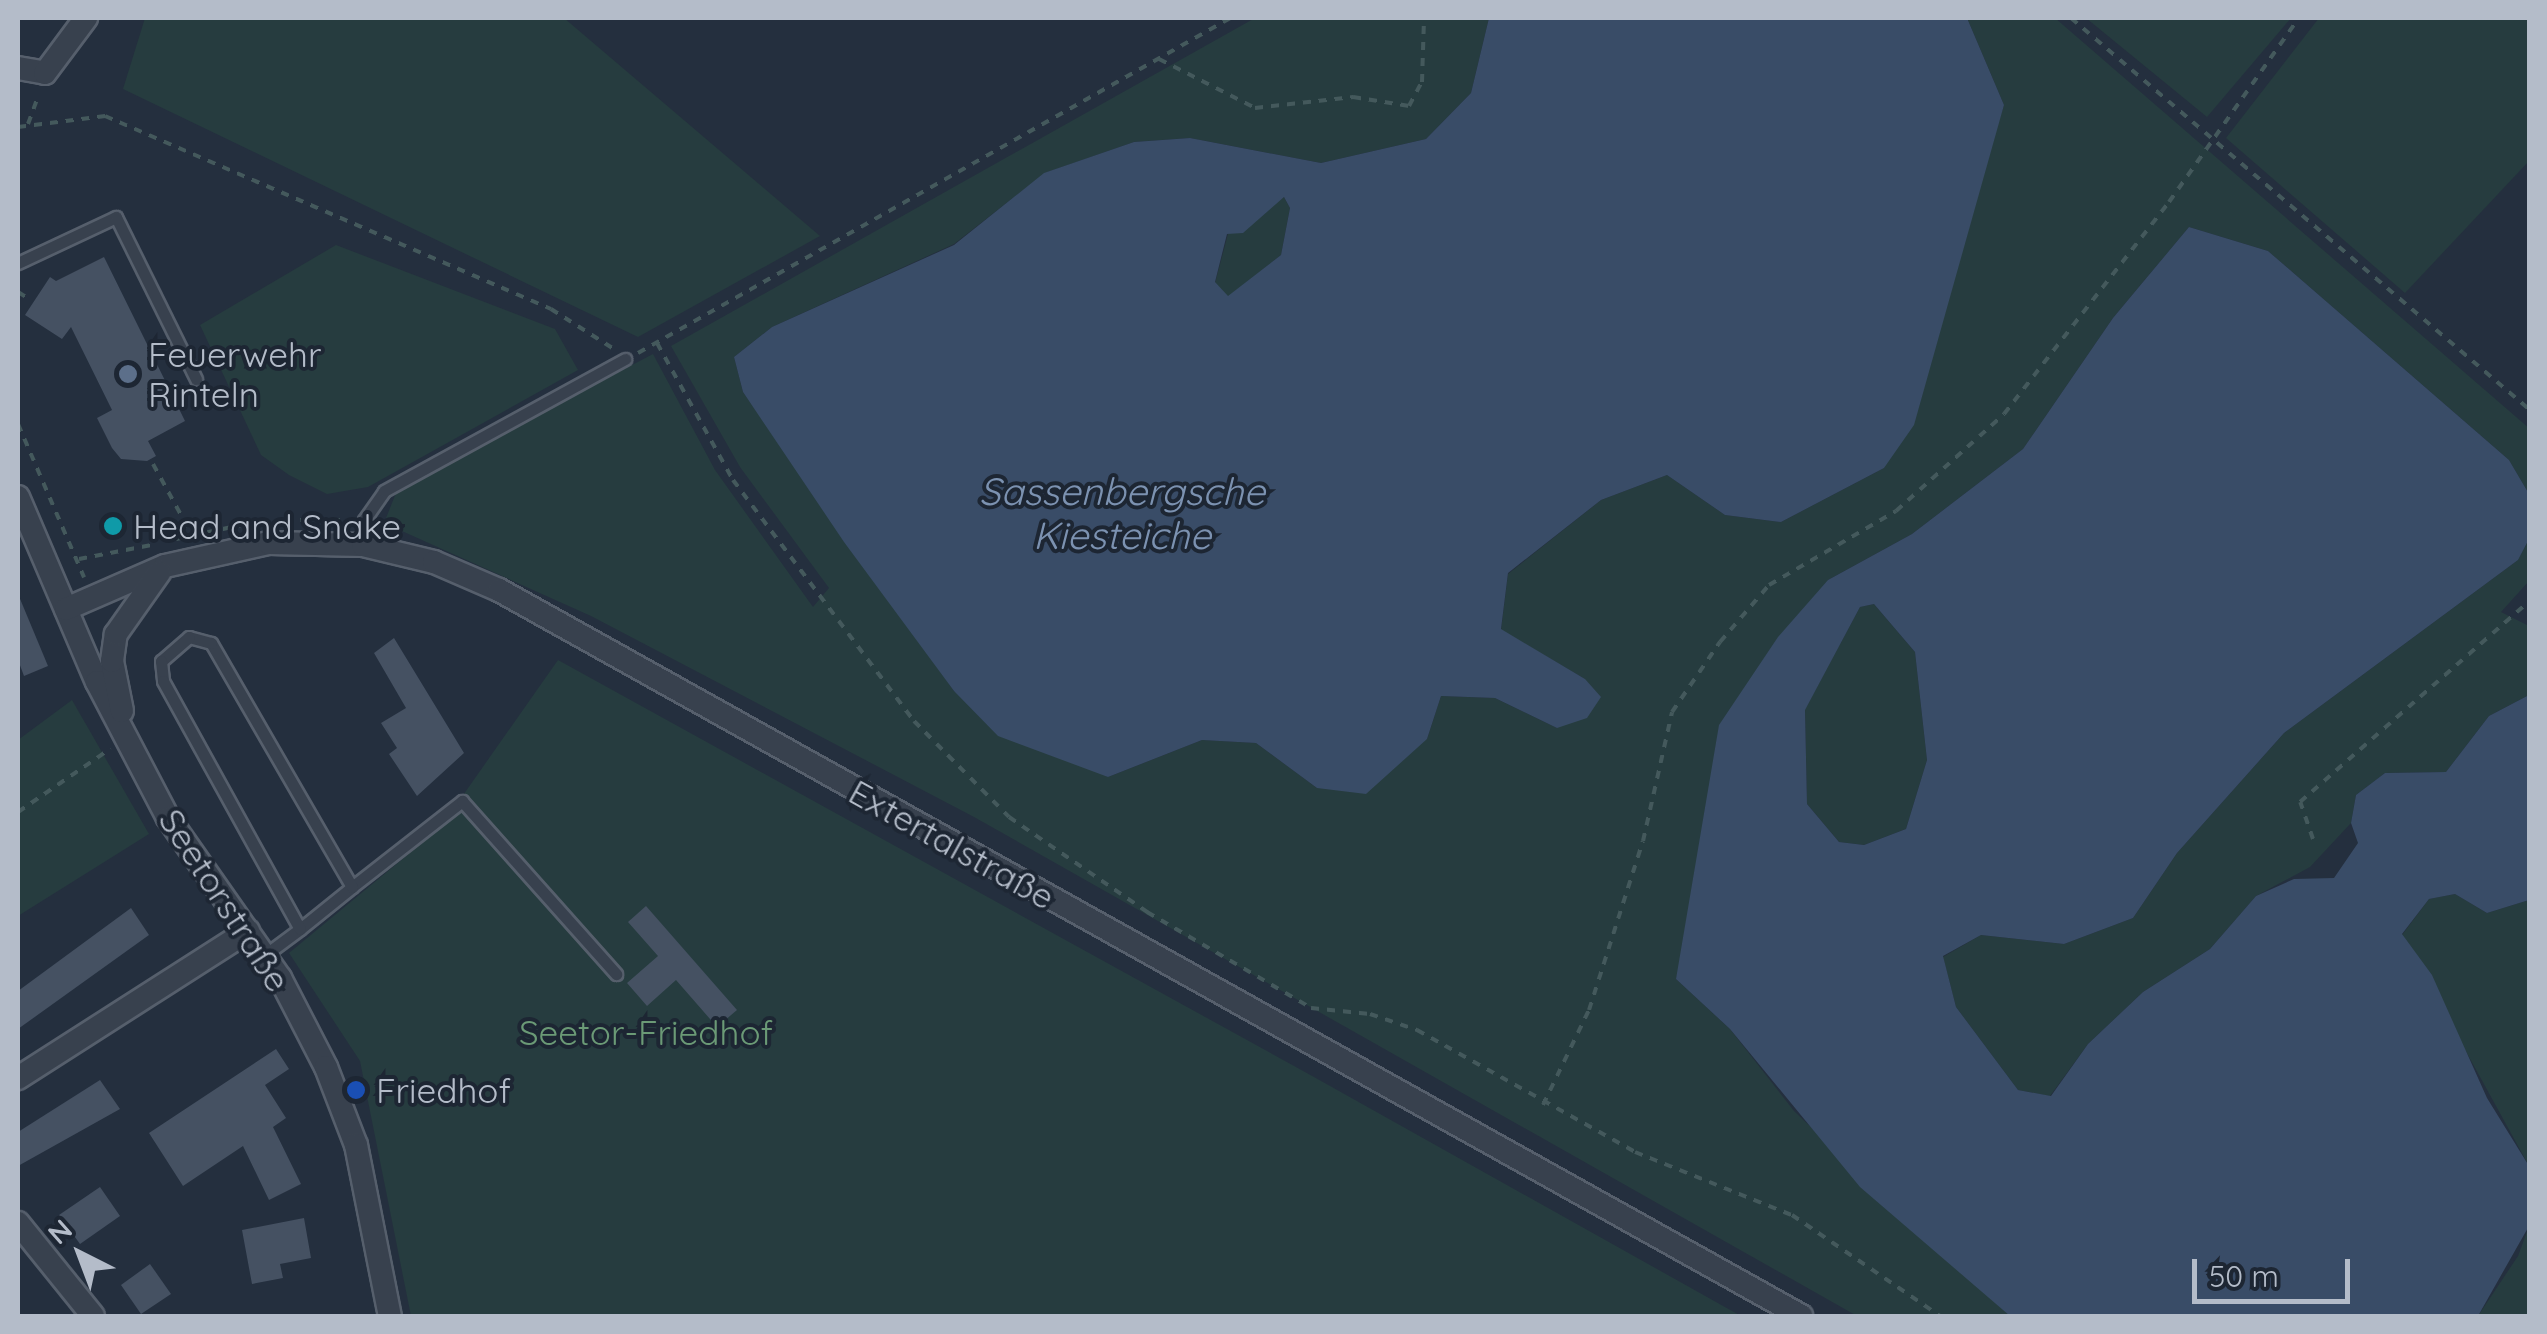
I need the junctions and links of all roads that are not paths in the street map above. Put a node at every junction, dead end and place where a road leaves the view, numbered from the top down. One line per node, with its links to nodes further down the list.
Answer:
1 (86, 18): 2 (street)
2 (18, 68)
3 (18, 262): 5 (lane)
4 (625, 359): 7 (lane)
5 (196, 379)
6 (18, 497): 9 (street, Seetorstraße)
7 (362, 544): 8 (street, Extertalstraße); 20 (street, Extertalstraße)
8 (165, 566): 9 (street, Extertalstraße); 10 (street)
9 (66, 609): 10 (street, Seetorstraße)
10 (128, 742): 13 (street, Seetorstraße)
11 (352, 887): 12 (lane); 12 (lane); 15 (lane)
12 (300, 930): 14 (lane)
13 (248, 931): 14 (street, Seetorstraße); 16 (street)
14 (265, 955): 19 (street, Seetorstraße)
15 (616, 974)
16 (18, 1078)
17 (18, 1223): 18 (street)
18 (93, 1316)
19 (390, 1316)
20 (1800, 1316)

